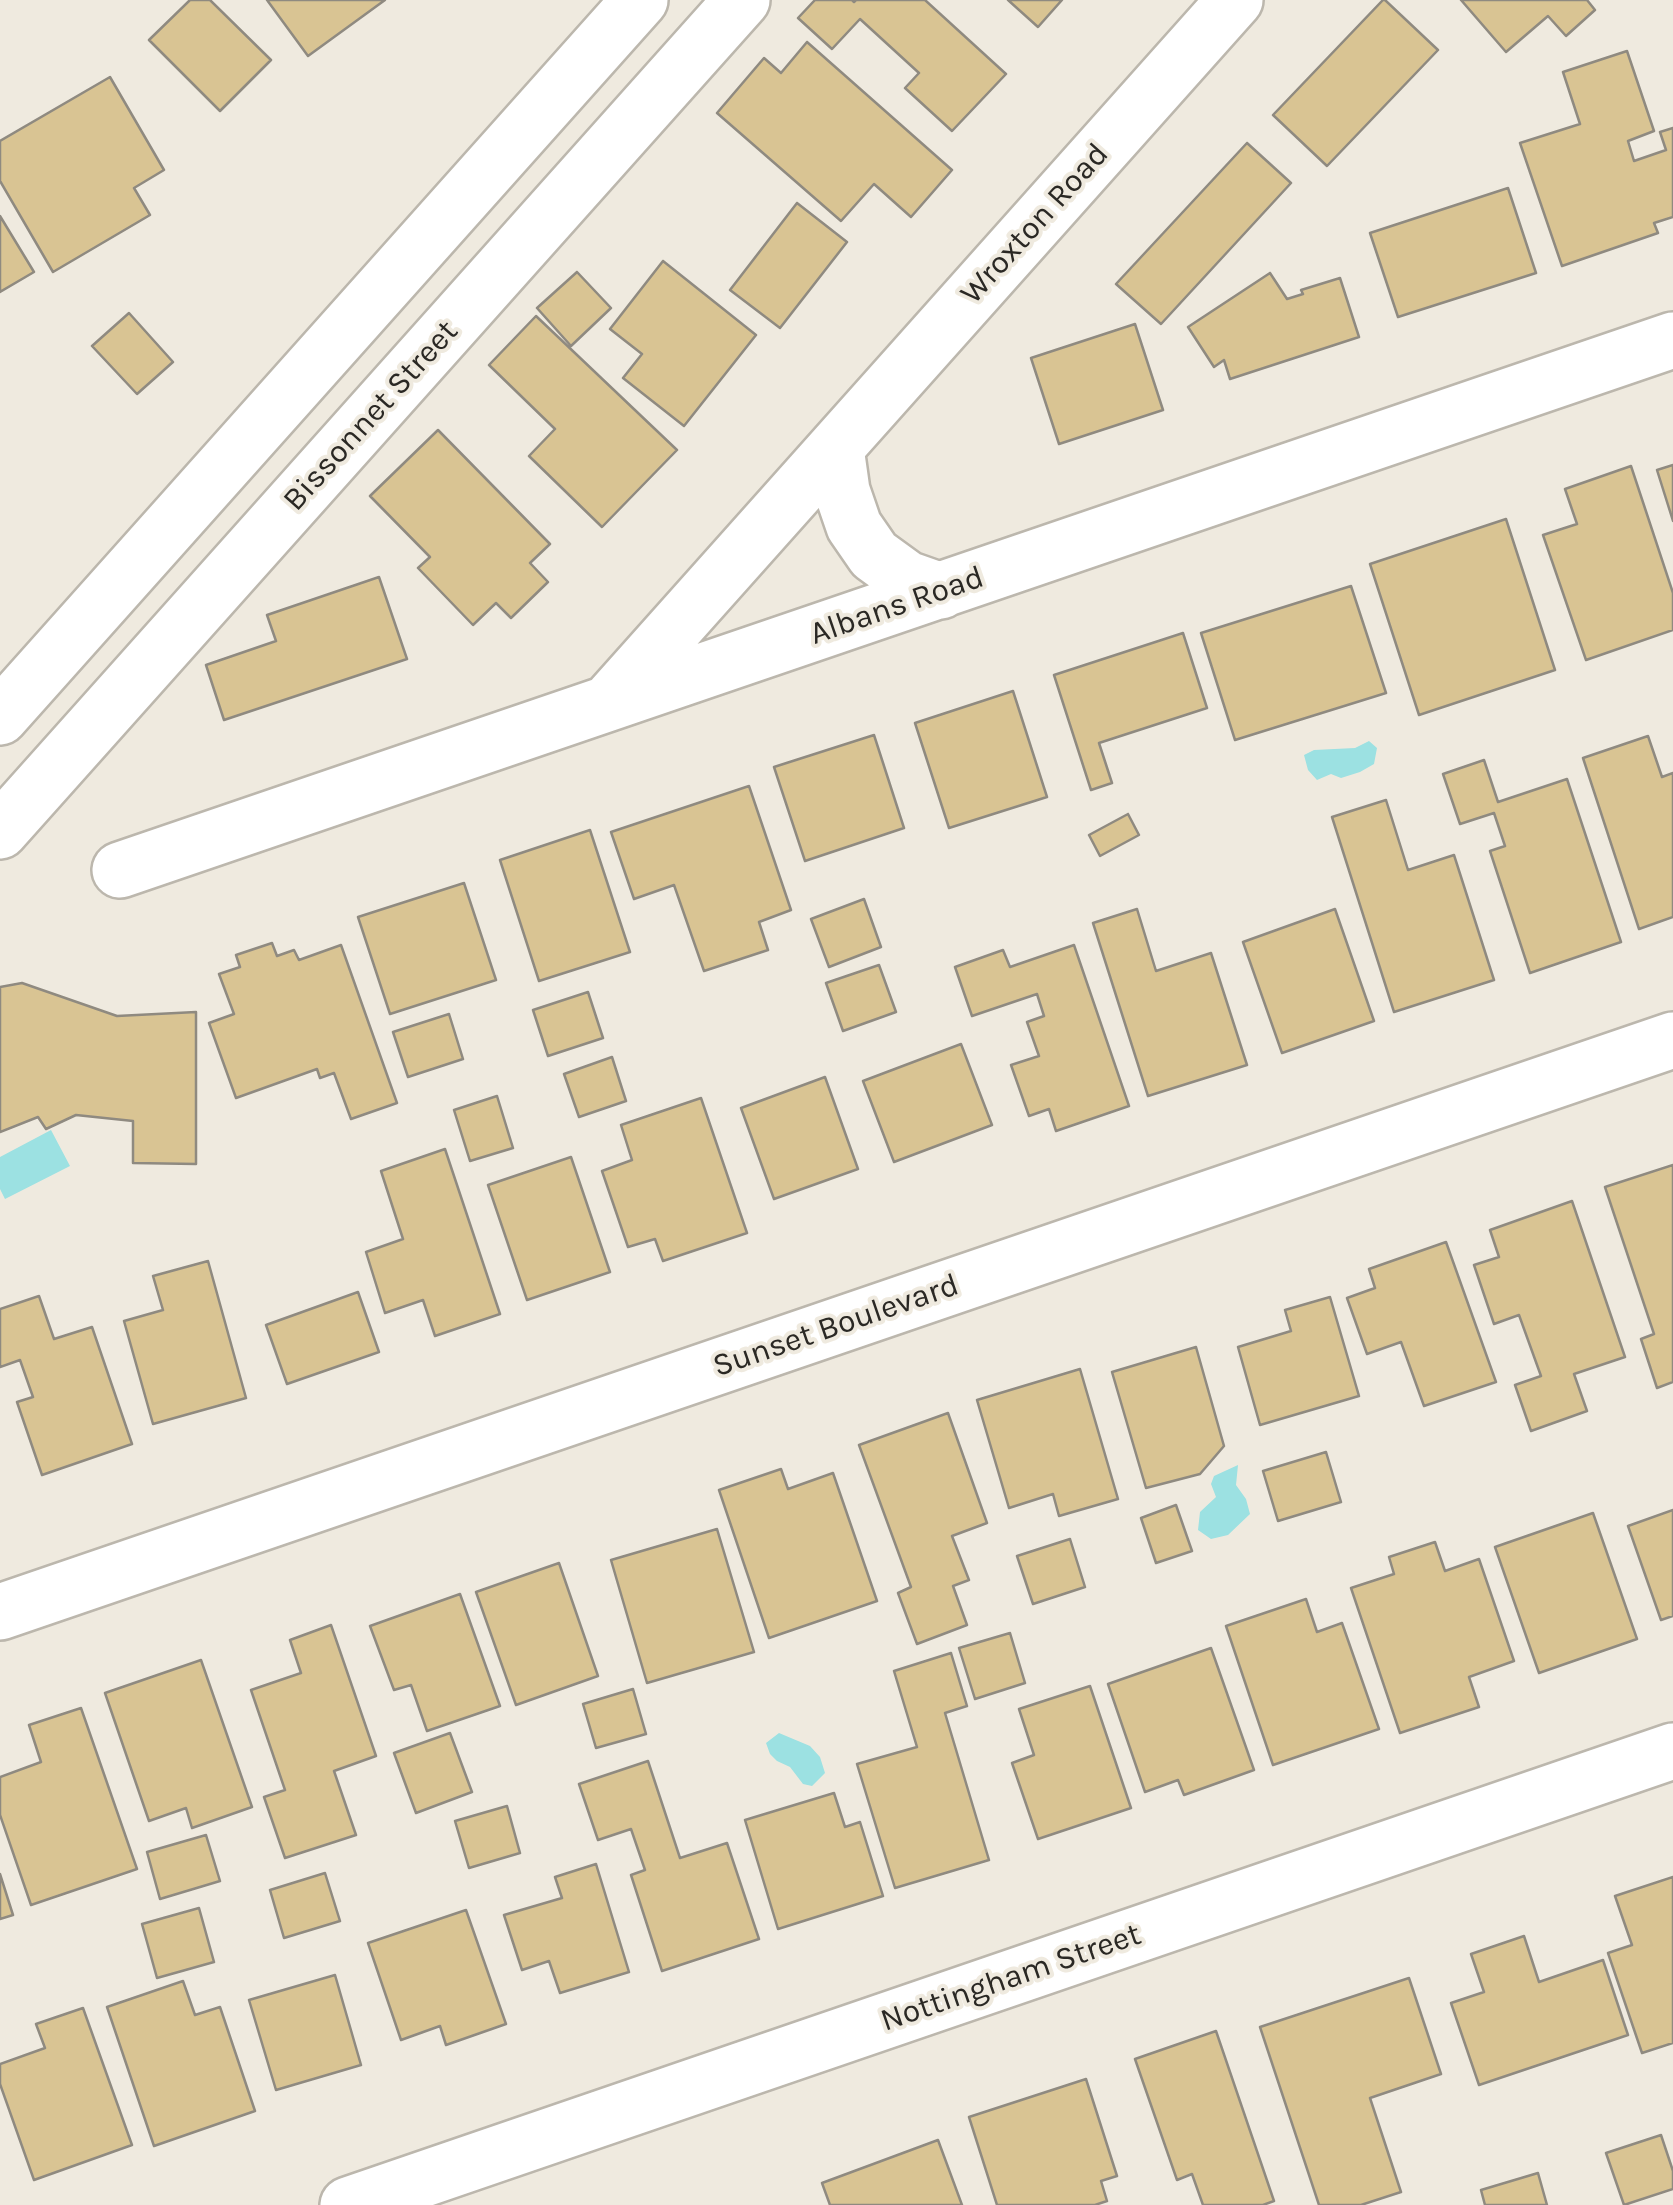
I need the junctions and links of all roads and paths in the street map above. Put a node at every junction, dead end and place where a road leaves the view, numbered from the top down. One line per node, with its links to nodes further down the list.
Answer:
1 (640, 0): 8 (street)
2 (742, 0): 9 (street, Bissonnet Street)
3 (1234, 0): 5 (street, Wroxton Road)
4 (1673, 340): 6 (street, Albans Road)
5 (836, 448): 6 (street); 7 (street, Wroxton Road)
6 (941, 591): 7 (street, Albans Road)
7 (606, 706): 10 (street, Albans Road)
8 (0, 717)
9 (2, 826)
10 (120, 870)
11 (1673, 1040): 12 (street, Sunset Boulevard)
12 (0, 1612)
13 (1673, 1751): 14 (street, Nottingham Street)
14 (348, 2205)

